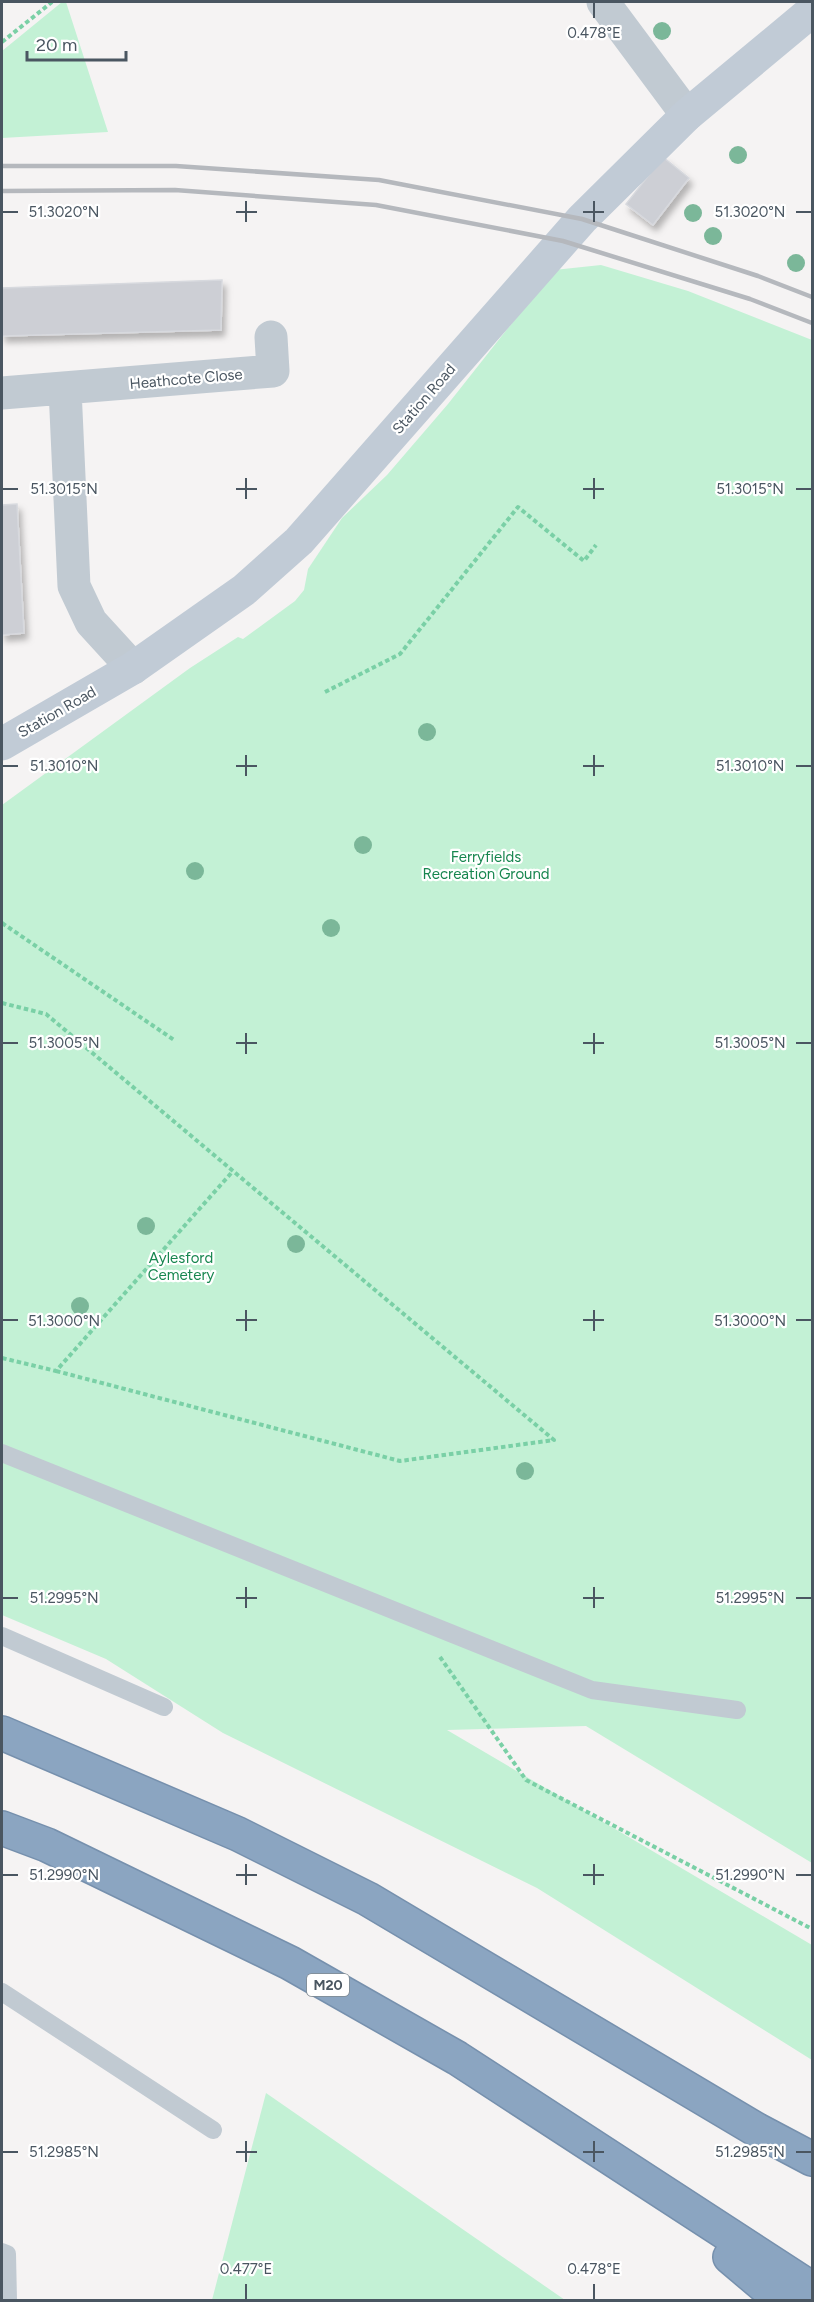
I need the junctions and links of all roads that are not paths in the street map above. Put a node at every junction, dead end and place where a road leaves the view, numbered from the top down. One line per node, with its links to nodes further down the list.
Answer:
1 (603, 2): 3 (street)
2 (813, 11): 3 (street, Station Road)
3 (687, 115): 7 (street, Station Road)
4 (271, 337): 5 (street, Heathcote Close)
5 (65, 389): 6 (street, Heathcote Close); 7 (street)
6 (2, 393)
7 (133, 668): 8 (street, Station Road)
8 (2, 744)
9 (2, 1454): 12 (lane)
10 (2, 1636): 11 (lane)
11 (164, 1707)
12 (737, 1710)
13 (2, 1733): 17 (highway)
14 (2, 1828): 20 (highway, M20)
15 (2, 1992): 16 (lane)
16 (213, 2130)
17 (756, 2130): 18 (highway); 19 (highway)
18 (813, 2158)
19 (813, 2172)
20 (636, 2176): 22 (highway, M20); 24 (highway, M20)
21 (2, 2252): 23 (lane)
22 (813, 2289)
23 (8, 2301)
24 (781, 2301)

